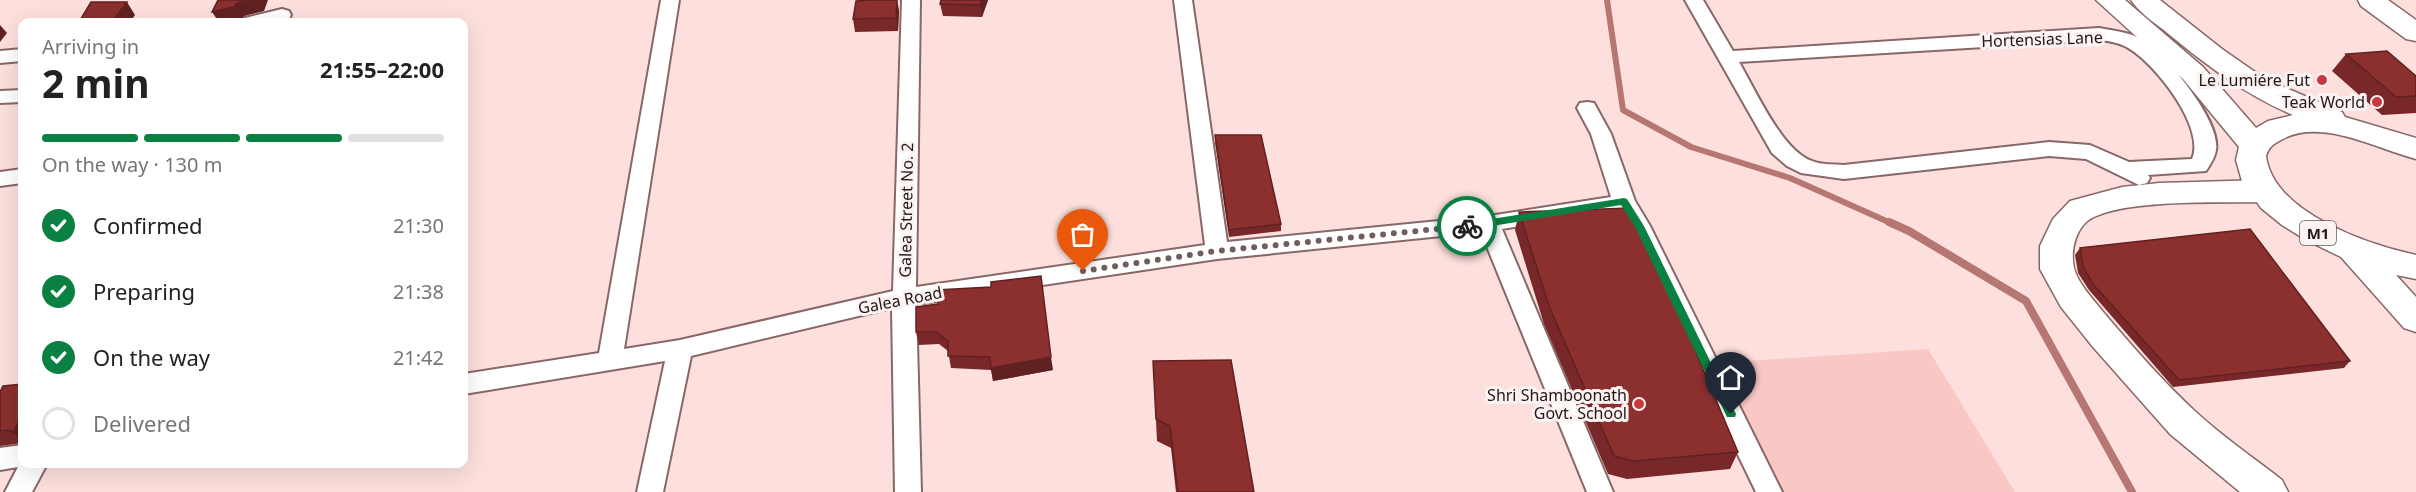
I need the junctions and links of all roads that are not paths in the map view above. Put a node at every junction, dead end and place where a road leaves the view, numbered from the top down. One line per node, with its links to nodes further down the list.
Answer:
1 (670, 0): 33 (street)
2 (911, 0): 30 (street, Galea Street No. 2)
3 (1183, 0): 28 (street)
4 (1694, 0): 13 (street, Hortensias Lane)
5 (2109, 0): 18 (main road)
6 (2144, 0): 17 (main road)
7 (2371, 0): 10 (main road)
8 (284, 12): 9 (street)
9 (265, 18)
10 (2416, 33)
11 (18, 55): 12 (street)
12 (0, 57)
13 (1727, 57): 20 (street, Hortensias Lane); 20 (street, Hortensias Lane)
14 (18, 96): 15 (street)
15 (0, 97)
16 (1587, 108): 25 (street)
17 (2352, 128): 18 (main road); 19 (main road)
18 (2254, 145): 23 (main road, M1)
19 (2416, 149)
20 (2127, 169): 24 (street, Hortensias Lane)
21 (18, 177): 22 (street)
22 (0, 179)
23 (2265, 191): 24 (main road); 27 (main road, M1)
24 (2159, 194): 43 (main road)
25 (1624, 202): 26 (street, Galea Road); 42 (street)
26 (1489, 224): 28 (street, Galea Road); 41 (street)
27 (2354, 250): 29 (main road, M1); 31 (main road, M1)
28 (1217, 251): 30 (street, Galea Road)
29 (2416, 267)
30 (904, 297): 32 (street, Galea Road); 40 (street, Galea Street No. 2)
31 (2416, 319)
32 (680, 349): 33 (street, Galea Road); 39 (street)
33 (610, 360): 34 (street, Galea Road)
34 (468, 383)
35 (18, 457): 36 (street)
36 (0, 459)
37 (32, 468): 38 (street)
38 (18, 492)
39 (650, 492)
40 (908, 492)
41 (1599, 492)
42 (1769, 492)
43 (2268, 492)

